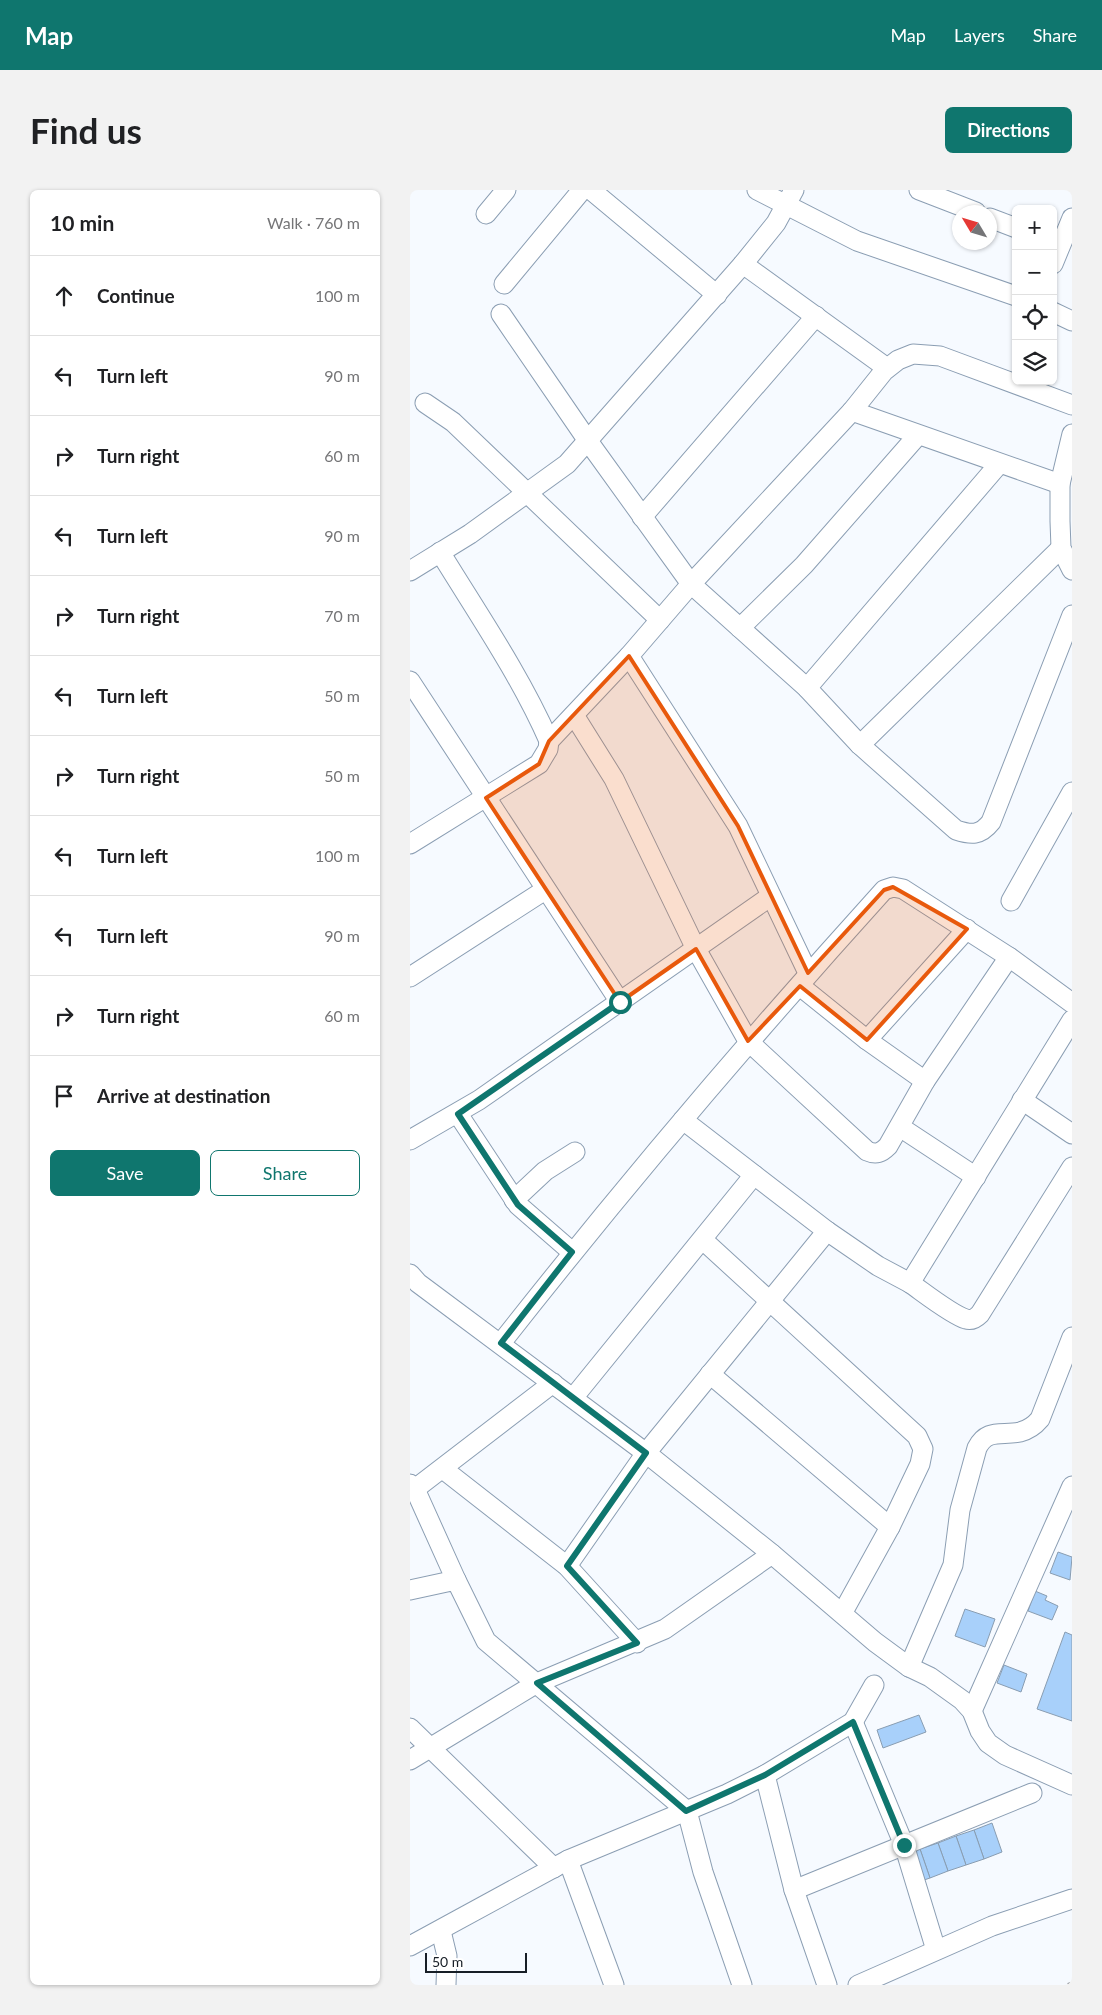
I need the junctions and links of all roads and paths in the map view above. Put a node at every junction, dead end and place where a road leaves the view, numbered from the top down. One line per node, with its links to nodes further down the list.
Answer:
1 (506, 190): 8 (street)
2 (582, 190): 14 (street)
3 (591, 190): 15 (street)
4 (756, 190): 6 (street)
5 (920, 190): 7 (street)
6 (790, 197): 13 (street); 16 (street)
7 (958, 205)
8 (486, 214)
9 (1072, 218): 12 (street)
10 (997, 221): 11 (street)
11 (1012, 226)
12 (1057, 244)
13 (743, 264): 15 (street); 19 (street)
14 (504, 284)
15 (717, 295): 27 (street)
16 (1013, 295)
17 (501, 314): 27 (street)
18 (1057, 314): 20 (street)
19 (816, 316): 21 (street); 31 (street)
20 (1072, 321)
21 (887, 368): 23 (street); 24 (street)
22 (425, 403): 30 (street)
23 (1072, 405)
24 (852, 411): 26 (street); 36 (street)
25 (1072, 434): 29 (street)
26 (918, 435): 28 (street); 39 (street)
27 (588, 441): 30 (street); 31 (street)
28 (999, 464): 29 (street); 43 (street)
29 (1060, 484): 32 (street)
30 (527, 493): 33 (street); 38 (street)
31 (642, 517): 36 (street)
32 (1061, 548): 34 (street); 47 (street)
33 (440, 552): 35 (street); 46 (street)
34 (1072, 570)
35 (410, 571)
36 (688, 587): 38 (street); 39 (street)
37 (1072, 615): 40 (street)
38 (662, 617): 41 (street)
39 (740, 628): 43 (street)
40 (1065, 654): 47 (street)
41 (629, 656): 45 (street); 53 (street)
42 (410, 681): 44 (street)
43 (807, 688): 47 (street)
44 (417, 707): 49 (street)
45 (574, 715): 46 (street); 56 (street)
46 (549, 741): 49 (street)
47 (860, 745)
48 (1072, 792): 50 (street)
49 (486, 798): 51 (street); 52 (street)
50 (1067, 813): 54 (street)
51 (410, 844)
52 (545, 890): 58 (street); 60 (street)
53 (771, 896): 56 (street); 59 (street)
54 (1011, 902)
55 (967, 930): 57 (street); 59 (street); 63 (street)
56 (696, 949): 60 (street); 64 (street)
57 (1009, 957): 61 (street); 65 (street)
58 (410, 977)
59 (804, 980): 63 (street); 64 (street)
60 (620, 1002): 67 (street)
61 (1072, 1003)
62 (1072, 1020): 66 (street)
63 (867, 1040): 65 (street)
64 (748, 1041): 68 (street); 69 (street)
65 (925, 1080): 69 (street)
66 (1022, 1100): 70 (street); 75 (street)
67 (458, 1114): 71 (street); 76 (street)
68 (683, 1120): 74 (street); 79 (street)
69 (900, 1127): 75 (street)
70 (1072, 1134)
71 (410, 1140)
72 (575, 1152): 76 (street)
73 (1072, 1167): 81 (street)
74 (754, 1175): 77 (street); 78 (street)
75 (976, 1177): 81 (street)
76 (514, 1200): 79 (street)
77 (827, 1231): 81 (street); 82 (street)
78 (703, 1240): 82 (street); 87 (street)
79 (572, 1252): 84 (street)
80 (410, 1274): 84 (street)
81 (910, 1283)
82 (769, 1301): 85 (street); 92 (street)
83 (1072, 1337): 99 (street)
84 (501, 1343): 86 (street)
85 (710, 1374): 88 (street); 92 (street)
86 (553, 1383): 87 (street); 89 (street)
87 (573, 1398): 88 (street)
88 (646, 1453): 93 (street); 94 (street)
89 (443, 1470): 91 (street); 94 (street)
90 (1072, 1486): 102 (street)
91 (412, 1487): 95 (street)
92 (890, 1527): 97 (street)
93 (772, 1554): 97 (street); 98 (street)
94 (567, 1566): 98 (street)
95 (456, 1580): 96 (street); 100 (street)
96 (410, 1590)
97 (843, 1612): 99 (street)
98 (637, 1643): 100 (street)
99 (909, 1667): 102 (street)
100 (537, 1683): 105 (street); 110 (street)
101 (874, 1685): 103 (street)
102 (972, 1711): 108 (street)
103 (853, 1722): 107 (street); 111 (street)
104 (410, 1728): 105 (street)
105 (431, 1749): 106 (street); 112 (street)
106 (410, 1760)
107 (765, 1775): 110 (street); 113 (street)
108 (1072, 1786)
109 (1032, 1793): 111 (street)
110 (686, 1811): 112 (street); 121 (street)
111 (904, 1845): 113 (street); 117 (street)
112 (561, 1864): 115 (street); 120 (street)
113 (794, 1890): 122 (street)
114 (1072, 1899): 117 (street)
115 (441, 1931): 116 (street); 119 (street)
116 (410, 1946)
117 (936, 1950): 118 (street)
118 (878, 1982): 123 (street)
119 (446, 1985)
120 (614, 1985)
121 (742, 1985)
122 (827, 1985)
123 (858, 1985)

